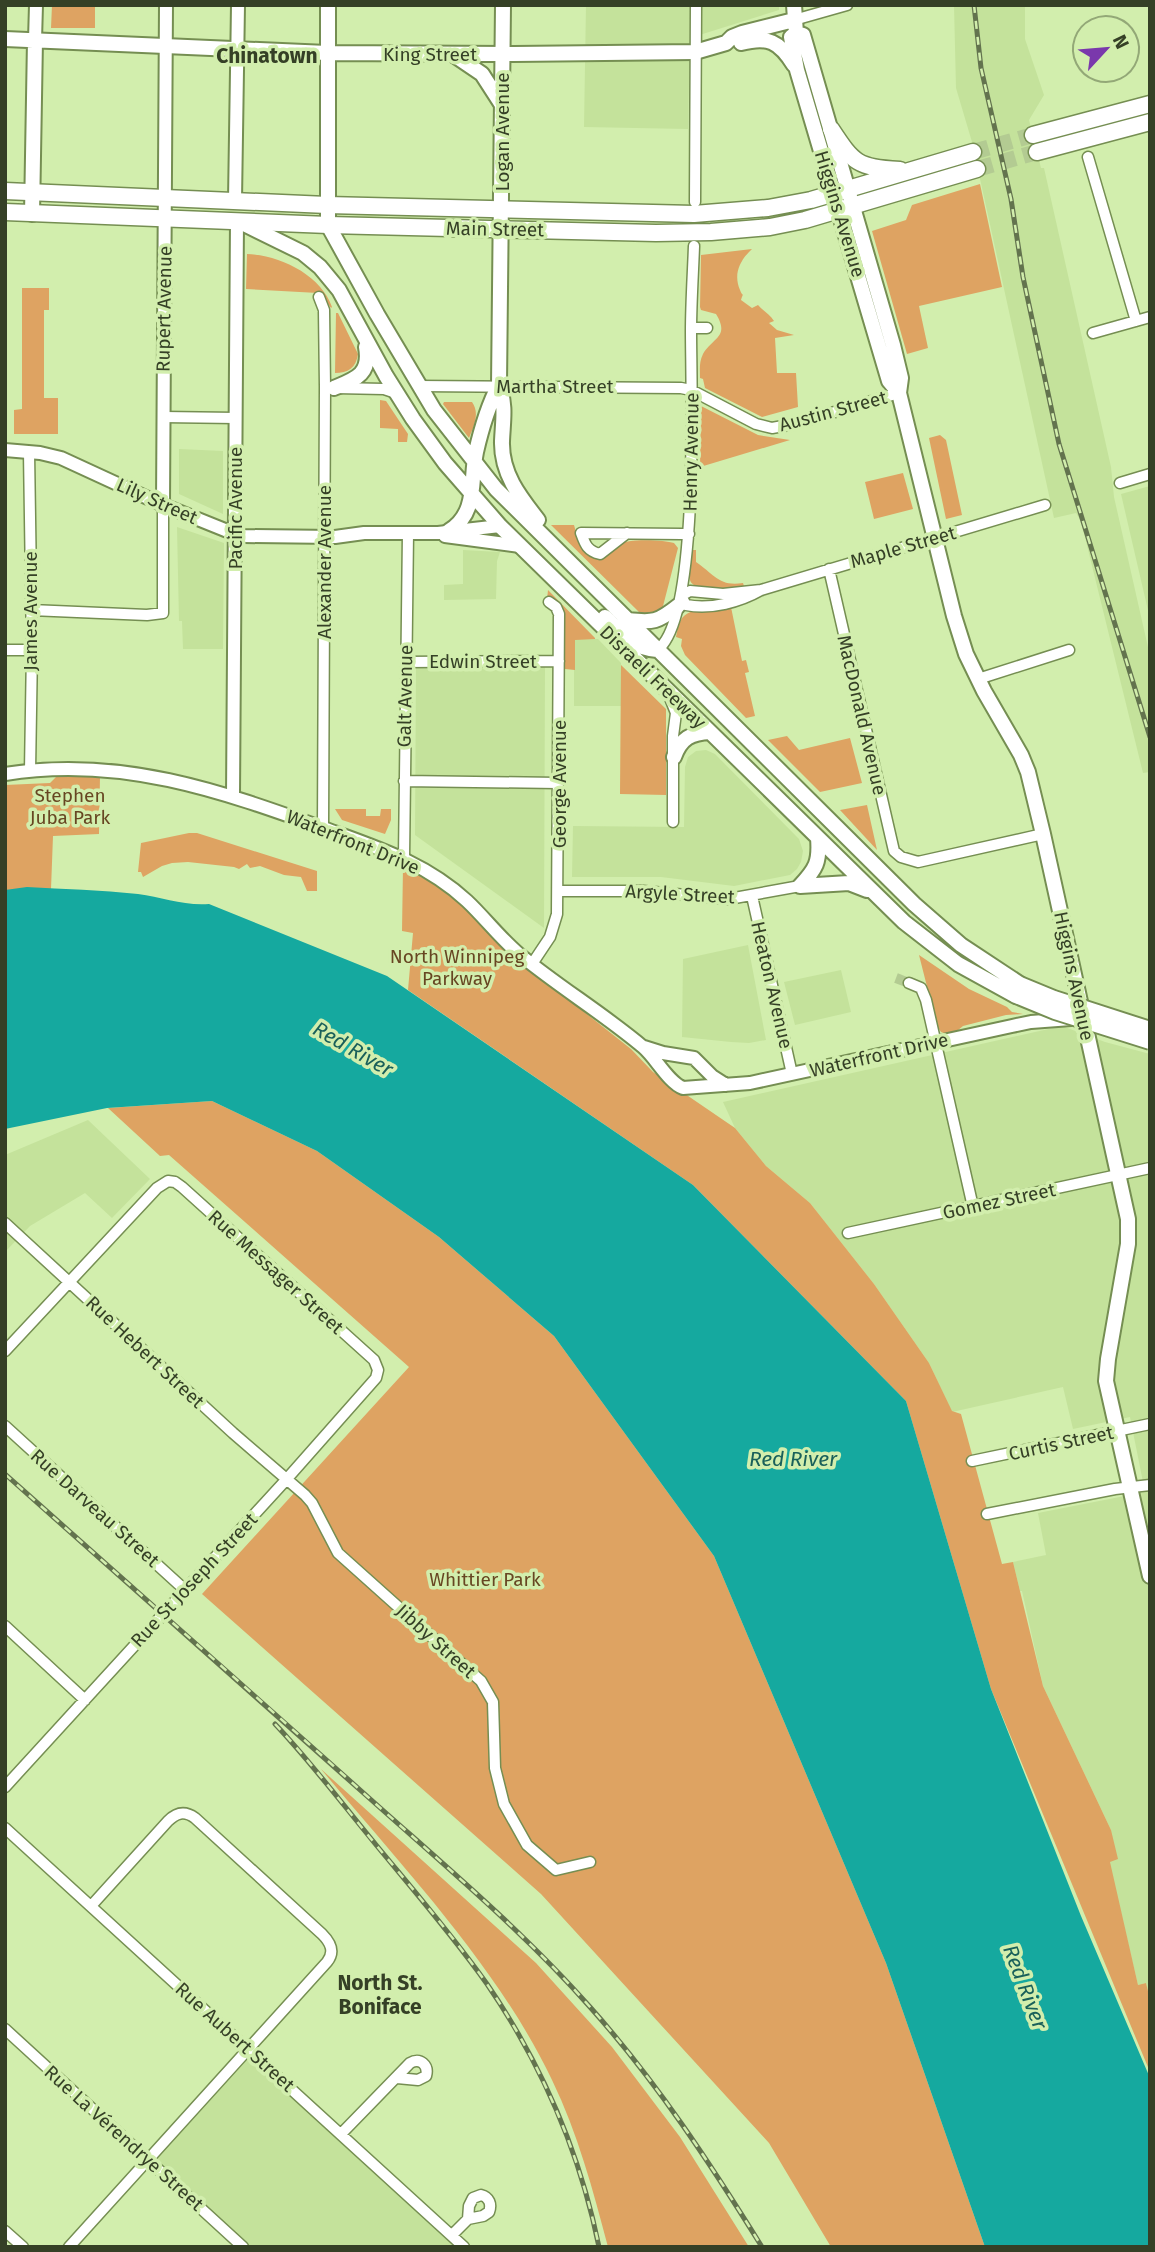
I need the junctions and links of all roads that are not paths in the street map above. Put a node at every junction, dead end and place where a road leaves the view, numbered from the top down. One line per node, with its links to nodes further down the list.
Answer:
1 (36, 5): 10 (street)
2 (166, 5): 12 (street, Rupert Avenue)
3 (237, 5): 13 (street)
4 (328, 5): 15 (main road)
5 (503, 5): 17 (main road, Logan Avenue)
6 (696, 5): 14 (street)
7 (847, 5): 8 (street, King Street)
8 (795, 19): 11 (main road, King Street); 18 (main road, Higgins Avenue); 22 (main road, Higgins Avenue)
9 (5, 39): 10 (main road, King Street)
10 (35, 40): 12 (main road, King Street); 28 (main road)
11 (726, 43): 14 (main road, King Street); 18 (main road)
12 (165, 47): 13 (main road, King Street); 29 (street, Rupert Avenue)
13 (237, 50): 15 (main road, King Street); 30 (street)
14 (695, 52): 17 (main road, King Street); 32 (street)
15 (327, 53): 16 (main road, King Street); 33 (main road)
16 (453, 54): 17 (main road, King Street); 20 (main road)
17 (503, 54): 20 (main road, Logan Avenue)
18 (797, 70): 31 (main road, Higgins Avenue)
19 (1150, 104): 21 (main road)
20 (502, 107): 34 (main road, Logan Avenue)
21 (1150, 122)
22 (831, 129): 26 (main road); 31 (main road, Higgins Avenue)
23 (973, 152): 26 (main road, Main Street)
24 (1088, 157): 44 (street)
25 (977, 169): 31 (main road, Main Street)
26 (909, 171): 31 (main road, Main Street)
27 (5, 191): 28 (main road, Main Street)
28 (33, 192): 29 (main road, Main Street); 36 (main road)
29 (164, 197): 30 (main road, Main Street); 37 (street, Rupert Avenue)
30 (235, 200): 33 (main road, Main Street)
31 (844, 200): 34 (main road, Main Street); 40 (main road, Main Street); 54 (main road, Higgins Avenue)
32 (695, 202)
33 (327, 205): 34 (main road, Main Street); 39 (main road, Disraeli Freeway)
34 (502, 208): 40 (main road, Logan Avenue)
35 (5, 212): 36 (main road, Main Street)
36 (32, 214): 37 (main road, Main Street)
37 (165, 218): 38 (main road, Main Street); 55 (street, Rupert Avenue)
38 (237, 221): 39 (main road, Main Street); 48 (main road, Disraeli Freeway); 56 (street, Pacific Avenue)
39 (328, 225): 40 (main road, Main Street); 49 (main road, Disraeli Freeway)
40 (501, 229): 50 (main road, Logan Avenue)
41 (694, 246): 45 (street, Henry Avenue)
42 (319, 297): 51 (street, Alexander Avenue)
43 (1150, 317): 44 (street)
44 (1136, 321): 47 (street)
45 (691, 328): 46 (street); 52 (street, Henry Avenue)
46 (707, 328)
47 (1093, 333)
48 (364, 335): 51 (main road); 53 (main road, Disraeli Freeway)
49 (419, 386): 50 (street, Martha Street); 59 (main road, Disraeli Freeway)
50 (499, 386): 52 (street, Martha Street); 59 (main road, Logan Avenue); 76 (main road, Logan Avenue)
51 (329, 387): 53 (street); 71 (street, Alexander Avenue)
52 (691, 390): 54 (street, Austin Street); 70 (street, Henry Avenue)
53 (396, 393): 62 (main road, Disraeli Freeway)
54 (899, 393): 73 (main road, Higgins Avenue)
55 (163, 417): 56 (street); 63 (street, Rupert Avenue)
56 (236, 418): 69 (street, Pacific Avenue)
57 (5, 450): 58 (street, Lily Street)
58 (29, 452): 63 (street, Lily Street); 81 (street, James Avenue)
59 (474, 462): 62 (main road, Logan Avenue); 72 (main road, Disraeli Freeway)
60 (1150, 474): 61 (street)
61 (1121, 483)
62 (472, 494): 65 (main road, Disraeli Freeway); 66 (main road)
63 (163, 505): 69 (street, Lily Street); 81 (street, Rupert Avenue)
64 (1045, 505): 73 (street, Maple Street)
65 (500, 526): 66 (street, Lily Street); 72 (main road); 74 (main road, Disraeli Freeway)
66 (444, 532): 67 (street, Lily Street); 74 (street, Lily Street)
67 (408, 533): 71 (street, Lily Street); 88 (street, Galt Avenue)
68 (627, 533): 70 (street)
69 (235, 534): 71 (street, Lily Street); 97 (street, Pacific Avenue)
70 (689, 534): 80 (street, Henry Avenue)
71 (324, 537): 99 (street, Alexander Avenue)
72 (545, 538): 76 (main road, Disraeli Freeway)
73 (935, 538): 75 (street, Maple Street); 89 (main road, Higgins Avenue)
74 (520, 547): 78 (main road, Disraeli Freeway)
75 (829, 569): 77 (street, Maple Street); 100 (street, MacDonald Avenue)
76 (580, 573): 82 (main road, Disraeli Freeway)
77 (761, 590): 80 (street, Maple Street); 80 (street, Maple Street)
78 (571, 597): 85 (main road); 90 (main road, Disraeli Freeway)
79 (549, 601): 87 (street, George Avenue)
80 (679, 601): 82 (main road); 85 (street, Henry Avenue)
81 (31, 610): 84 (street, James Avenue)
82 (628, 620): 85 (main road, Disraeli Freeway)
83 (5, 650): 84 (street)
84 (32, 650): 93 (street, James Avenue)
85 (657, 650): 109 (main road, Disraeli Freeway)
86 (1069, 650): 89 (street)
87 (559, 661): 88 (street, Edwin Street); 96 (street, George Avenue)
88 (406, 662): 95 (street, Galt Avenue)
89 (978, 679): 100 (main road, Higgins Avenue)
90 (668, 693): 91 (main road, Disraeli Freeway); 92 (street)
91 (710, 732): 92 (main road); 101 (main road, Disraeli Freeway)
92 (674, 757): 98 (street)
93 (30, 771): 94 (street, Waterfront Drive); 97 (street, Waterfront Drive)
94 (5, 774)
95 (404, 781): 96 (street); 102 (street, Galt Avenue)
96 (558, 783): 104 (street, George Avenue)
97 (233, 796): 99 (street, Waterfront Drive)
98 (673, 822)
99 (323, 828): 102 (street, Waterfront Drive)
100 (1043, 834): 110 (main road, Higgins Avenue)
101 (818, 838): 103 (main road); 105 (main road, Disraeli Freeway)
102 (404, 858): 107 (street, Waterfront Drive)
103 (800, 886): 105 (main road); 106 (street, Argyle Street)
104 (558, 891): 106 (street, Argyle Street); 107 (street, George Avenue)
105 (873, 893): 109 (main road, Disraeli Freeway)
106 (752, 896): 117 (street, Heaton Avenue)
107 (532, 964): 114 (street, Waterfront Drive)
108 (909, 983): 112 (street)
109 (1018, 990): 111 (main road, Disraeli Freeway, bridge); 113 (main road, Disraeli Freeway, bridge)
110 (1082, 1011): 112 (street, Waterfront Drive); 122 (main road, Higgins Avenue)
111 (1150, 1029)
112 (936, 1042): 117 (street, Waterfront Drive); 123 (street)
113 (1150, 1042)
114 (643, 1047): 115 (street, Waterfront Drive); 118 (street, Waterfront Drive)
115 (683, 1056): 116 (street, Waterfront Drive); 118 (street)
116 (701, 1065): 119 (street, Waterfront Drive); 120 (street)
117 (792, 1074): 119 (street, Waterfront Drive)
118 (672, 1081): 120 (street, Waterfront Drive)
119 (726, 1086): 120 (street, Waterfront Drive)
120 (690, 1088)
121 (1150, 1168): 122 (street, Gomez Street)
122 (1118, 1175): 123 (street, Gomez Street); 131 (main road, Higgins Avenue)
123 (973, 1207): 125 (street, Gomez Street)
124 (5, 1223): 126 (street, Rue Hebert Street)
125 (848, 1233)
126 (68, 1283): 127 (street); 128 (street, Rue Messager Street); 133 (street, Rue Hebert Street)
127 (5, 1351)
128 (378, 1370): 133 (street, Rue St Joseph Street)
129 (1150, 1424): 131 (street, Curtis Street)
130 (5, 1426): 138 (street, Rue Darveau Street)
131 (1116, 1432): 132 (street, Curtis Street); 135 (main road, Higgins Avenue)
132 (972, 1461)
133 (285, 1481): 138 (street, Rue St Joseph Street); 143 (street, Jibby Street)
134 (1150, 1485): 135 (street)
135 (1129, 1488): 136 (street); 137 (main road, Higgins Avenue)
136 (987, 1514)
137 (1150, 1576)
138 (185, 1590): 140 (street, Rue St Joseph Street)
139 (5, 1626): 140 (street)
140 (85, 1700): 141 (street, Rue St Joseph Street)
141 (5, 1787)
142 (5, 1828): 144 (street, Rue Aubert Street)
143 (590, 1862)
144 (91, 1906): 146 (street, Rue Aubert Street); 146 (street)
145 (5, 2029): 149 (street, Rue La Vérendrye Street)
146 (248, 2049): 148 (street, Rue Aubert Street); 149 (street)
147 (397, 2078): 148 (street)
148 (341, 2134): 152 (street, Rue Aubert Street)
149 (148, 2160): 154 (street); 155 (street, Rue La Vérendrye Street)
150 (468, 2219): 152 (street)
151 (5, 2231): 153 (street)
152 (452, 2235): 156 (street, Rue Aubert Street)
153 (23, 2247)
154 (69, 2247)
155 (243, 2247)
156 (464, 2247)

